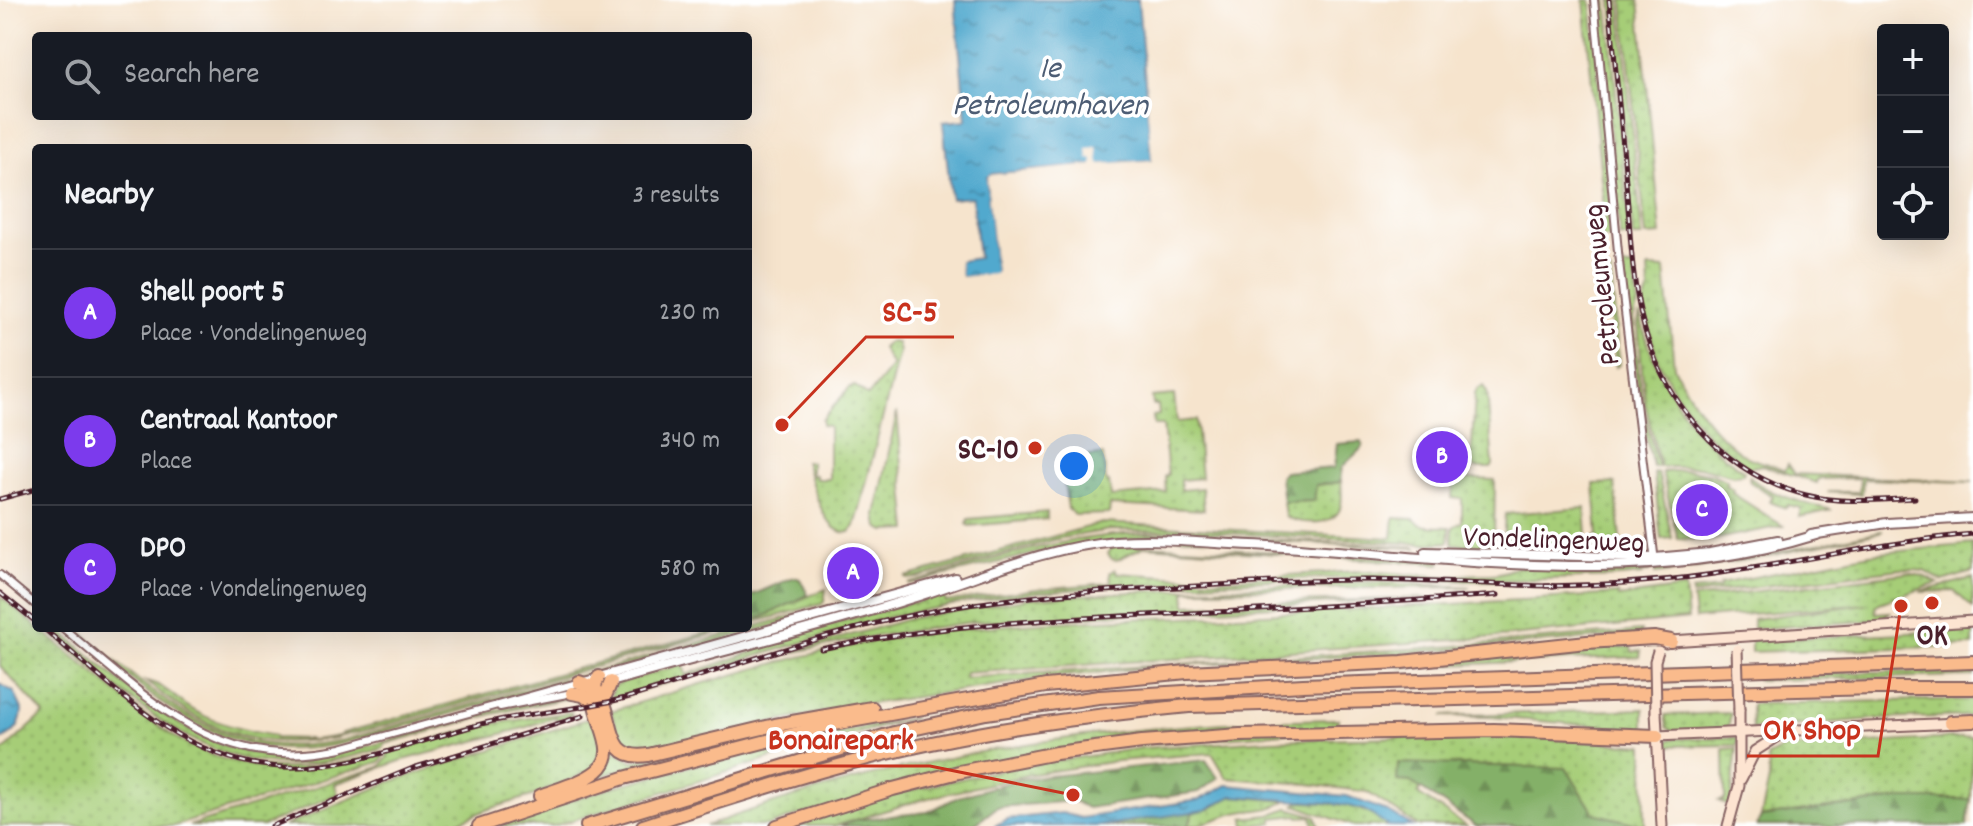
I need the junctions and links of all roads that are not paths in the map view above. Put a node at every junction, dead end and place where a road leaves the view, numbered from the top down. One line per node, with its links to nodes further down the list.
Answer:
1 (1594, 0): 3 (street, Petroleumweg)
2 (1973, 518): 3 (street, Vondelingenweg)
3 (1655, 562): 4 (street, Vondelingenweg)
4 (983, 573): 13 (street, Vondelingenweg); 13 (street, Vondelingenweg)
5 (0, 575): 6 (street)
6 (32, 602)
7 (1973, 621): 9 (main road)
8 (68, 632): 18 (street, Vondelingenweg)
9 (1728, 637): 10 (main road); 23 (main road, bridge)
10 (1671, 641): 16 (highway); 24 (main road, bridge)
11 (1973, 662): 19 (highway)
12 (579, 682): 13 (highway); 18 (street, Vondelingenweg)
13 (601, 682): 15 (street, Vondelingenweg); 17 (highway)
14 (1973, 688): 27 (highway)
15 (572, 693): 17 (highway); 18 (street, Vondelingenweg)
16 (963, 700): 17 (highway); 25 (highway)
17 (598, 702): 28 (highway)
18 (493, 707)
19 (986, 713): 25 (highway); 30 (highway)
20 (1951, 722): 21 (highway); 22 (main road)
21 (1973, 723)
22 (1791, 732): 23 (main road); 26 (main road)
23 (1740, 734): 24 (main road); 26 (main road)
24 (1657, 736): 33 (highway); 34 (main road)
25 (759, 742): 28 (highway)
26 (1739, 786): 35 (main road)
27 (731, 799): 31 (highway); 32 (highway)
28 (519, 808): 29 (highway)
29 (484, 824)
30 (587, 826)
31 (643, 826)
32 (669, 826)
33 (777, 826)
34 (1662, 826)
35 (1728, 826)

